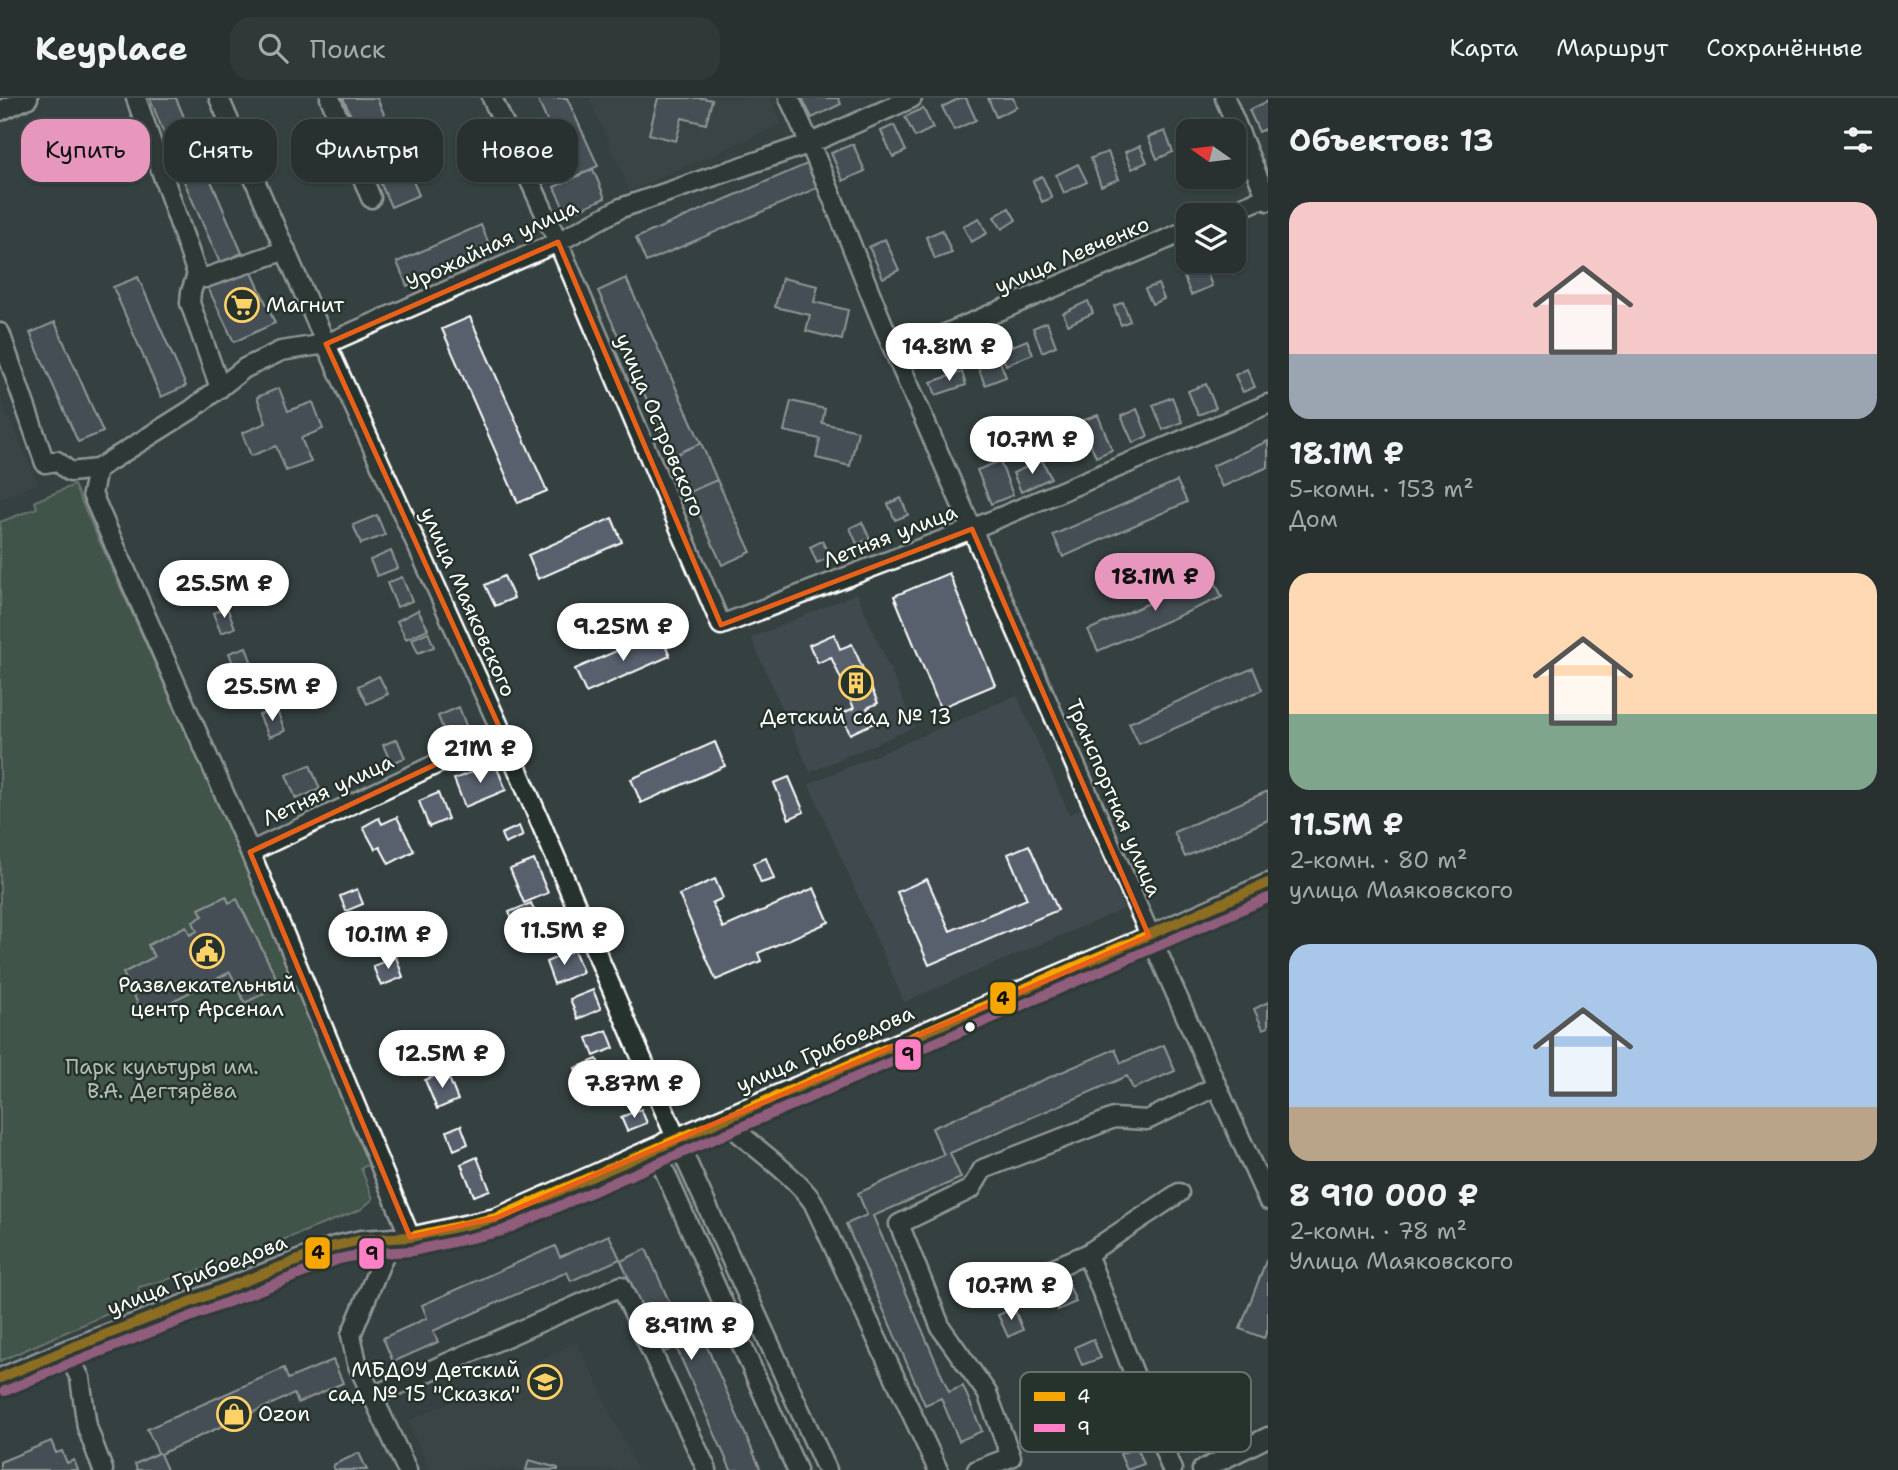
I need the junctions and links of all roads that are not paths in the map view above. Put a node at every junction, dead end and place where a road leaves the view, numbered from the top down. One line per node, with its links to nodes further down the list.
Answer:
1 (28, 98): 9 (street)
2 (135, 98): 17 (street)
3 (219, 98): 16 (street, улица Маяковского)
4 (330, 98): 11 (street)
5 (492, 98): 15 (street, улица Островского)
6 (789, 98): 10 (street, Транспортная улица)
7 (912, 98): 10 (street, Урожайная улица)
8 (1225, 98): 12 (street)
9 (0, 111)
10 (811, 143): 15 (street, Урожайная улица); 20 (street, Транспортная улица)
11 (372, 198)
12 (1267, 199): 13 (street)
13 (1246, 207)
14 (1176, 235): 20 (street, улица Левченко)
15 (558, 242): 19 (street, Урожайная улица); 25 (street, улица Островского)
16 (286, 250): 17 (street); 19 (street, улица Маяковского)
17 (197, 274): 21 (street)
18 (0, 333): 23 (street)
19 (326, 344): 21 (street, Урожайная улица); 26 (street, улица Маяковского)
20 (896, 355): 24 (street, Транспортная улица)
21 (219, 388): 23 (street, Урожайная улица)
22 (1268, 404): 24 (street, Летняя улица)
23 (97, 468): 27 (street)
24 (972, 528): 25 (street, Летняя улица); 29 (street, Транспортная улица)
25 (721, 625)
26 (502, 733): 27 (street, Летняя улица); 32 (street, улица Маяковского)
27 (250, 852): 35 (street)
28 (1268, 883): 29 (street, улица Грибоедова)
29 (1149, 936): 30 (street, Транспортная улица); 31 (street, улица Грибоедова)
30 (1217, 1086): 34 (street, Транспортная улица); 53 (street)
31 (723, 1118): 32 (street, улица Грибоедова); 52 (street)
32 (671, 1140): 35 (street, улица Грибоедова); 50 (street); 51 (street, улица Маяковского)
33 (1179, 1193): 37 (street)
34 (1268, 1200)
35 (410, 1237): 36 (street, улица Грибоедова)
36 (391, 1238): 39 (street, улица Грибоедова); 42 (street)
37 (1087, 1254): 38 (street); 40 (street)
38 (984, 1297)
39 (65, 1350): 41 (street, улица Грибоедова); 47 (street)
40 (1133, 1372)
41 (0, 1378)
42 (373, 1396): 48 (street); 49 (street)
43 (1268, 1437): 44 (street)
44 (1251, 1446)
45 (1165, 1452): 54 (street)
46 (1238, 1452): 55 (street)
47 (103, 1470)
48 (407, 1470)
49 (707, 1470)
50 (797, 1470)
51 (827, 1470)
52 (938, 1470)
53 (977, 1470)
54 (1172, 1470)
55 (1202, 1470)

